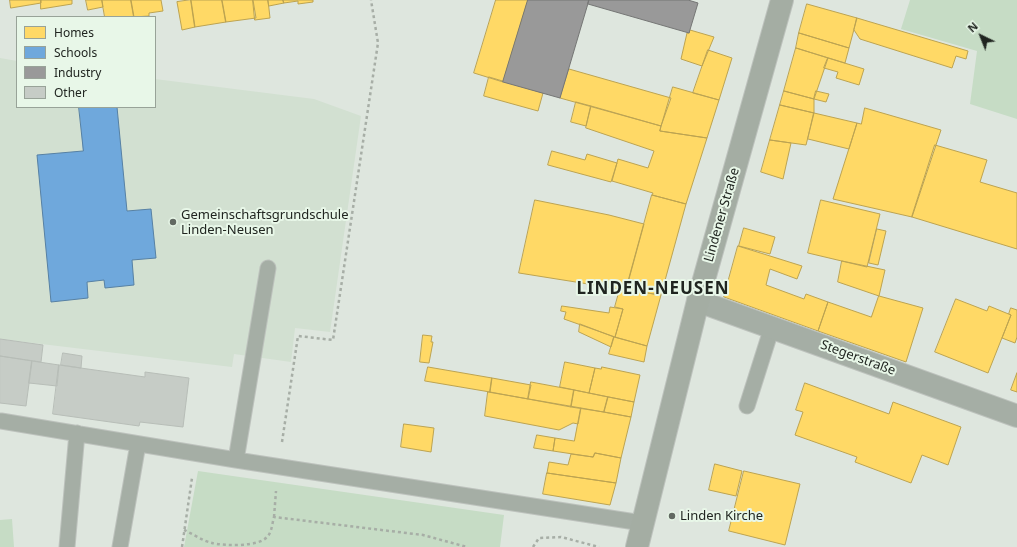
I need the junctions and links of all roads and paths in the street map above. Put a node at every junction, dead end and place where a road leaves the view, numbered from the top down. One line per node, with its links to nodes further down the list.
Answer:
1 (371, 0): 13 (path)
2 (782, 0): 4 (main road, Lindener Straße)
3 (268, 268): 12 (lane)
4 (698, 301): 5 (street, Stegerstraße); 14 (main road, Lindener Straße)
5 (772, 327): 6 (lane); 7 (street, Stegerstraße)
6 (747, 406)
7 (1017, 416)
8 (1, 421): 9 (lane)
9 (77, 433): 10 (lane); 16 (lane)
10 (138, 444): 11 (lane); 17 (lane)
11 (196, 453): 12 (lane); 15 (path)
12 (236, 460): 13 (lane)
13 (278, 467): 14 (lane)
14 (642, 523): 22 (main road, Lindener Straße)
15 (184, 530): 18 (path); 19 (path)
16 (67, 547)
17 (120, 547)
18 (182, 547)
19 (467, 547)
20 (533, 547): 21 (path)
21 (599, 547)
22 (637, 547)

